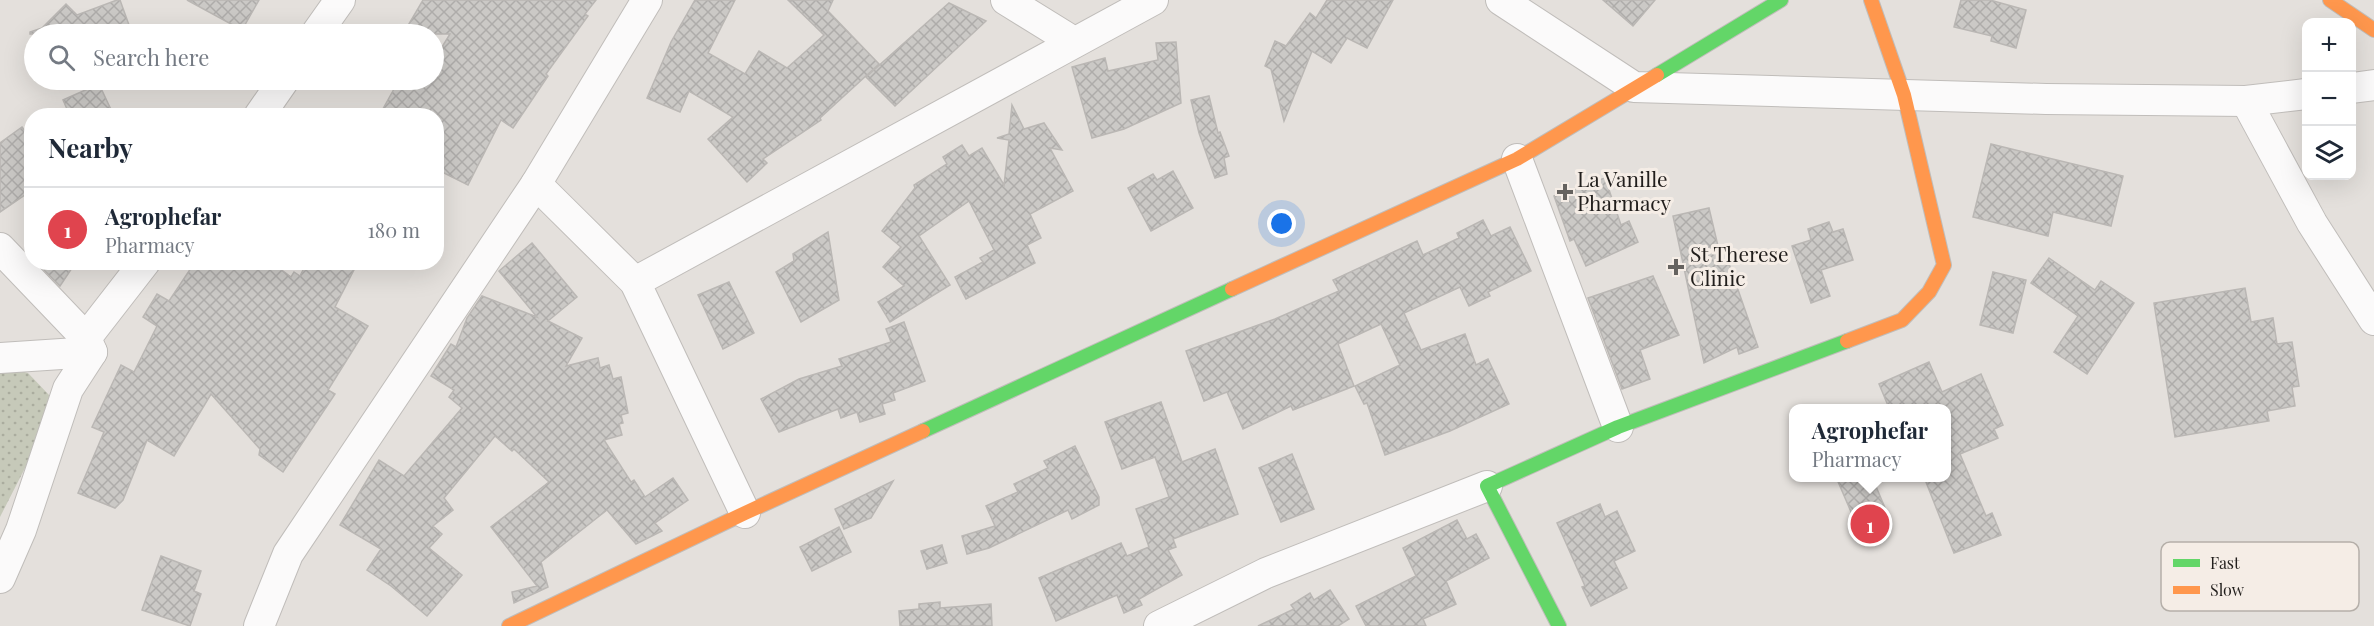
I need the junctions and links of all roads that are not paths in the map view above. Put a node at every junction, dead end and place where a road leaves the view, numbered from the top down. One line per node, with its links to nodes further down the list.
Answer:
1 (340, 0): 9 (street)
2 (646, 0): 21 (street)
3 (1006, 0): 11 (street)
4 (1153, 0): 11 (street)
5 (1500, 0): 13 (street)
6 (1781, 0): 13 (street)
7 (1871, 0): 16 (street)
8 (2330, 0): 10 (street)
9 (323, 24)
10 (2374, 30)
11 (1074, 42): 24 (street)
12 (2374, 85): 14 (street)
13 (1634, 87): 16 (street); 20 (street)
14 (2356, 87)
15 (277, 90): 19 (street)
16 (1904, 94): 18 (street); 28 (street)
17 (2302, 95): 18 (street)
18 (2246, 101): 25 (street)
19 (265, 108)
20 (1517, 159): 28 (street); 30 (street)
21 (536, 184): 24 (street); 32 (street)
22 (0, 248): 26 (street)
23 (140, 270): 26 (street)
24 (635, 282): 30 (street)
25 (2374, 320)
26 (89, 345): 27 (street); 31 (street)
27 (0, 358)
28 (1618, 427): 29 (street)
29 (1487, 486): 34 (street); 35 (street)
30 (745, 513): 33 (street)
31 (0, 578)
32 (259, 626)
33 (509, 626)
34 (1159, 626)
35 (1559, 626)

